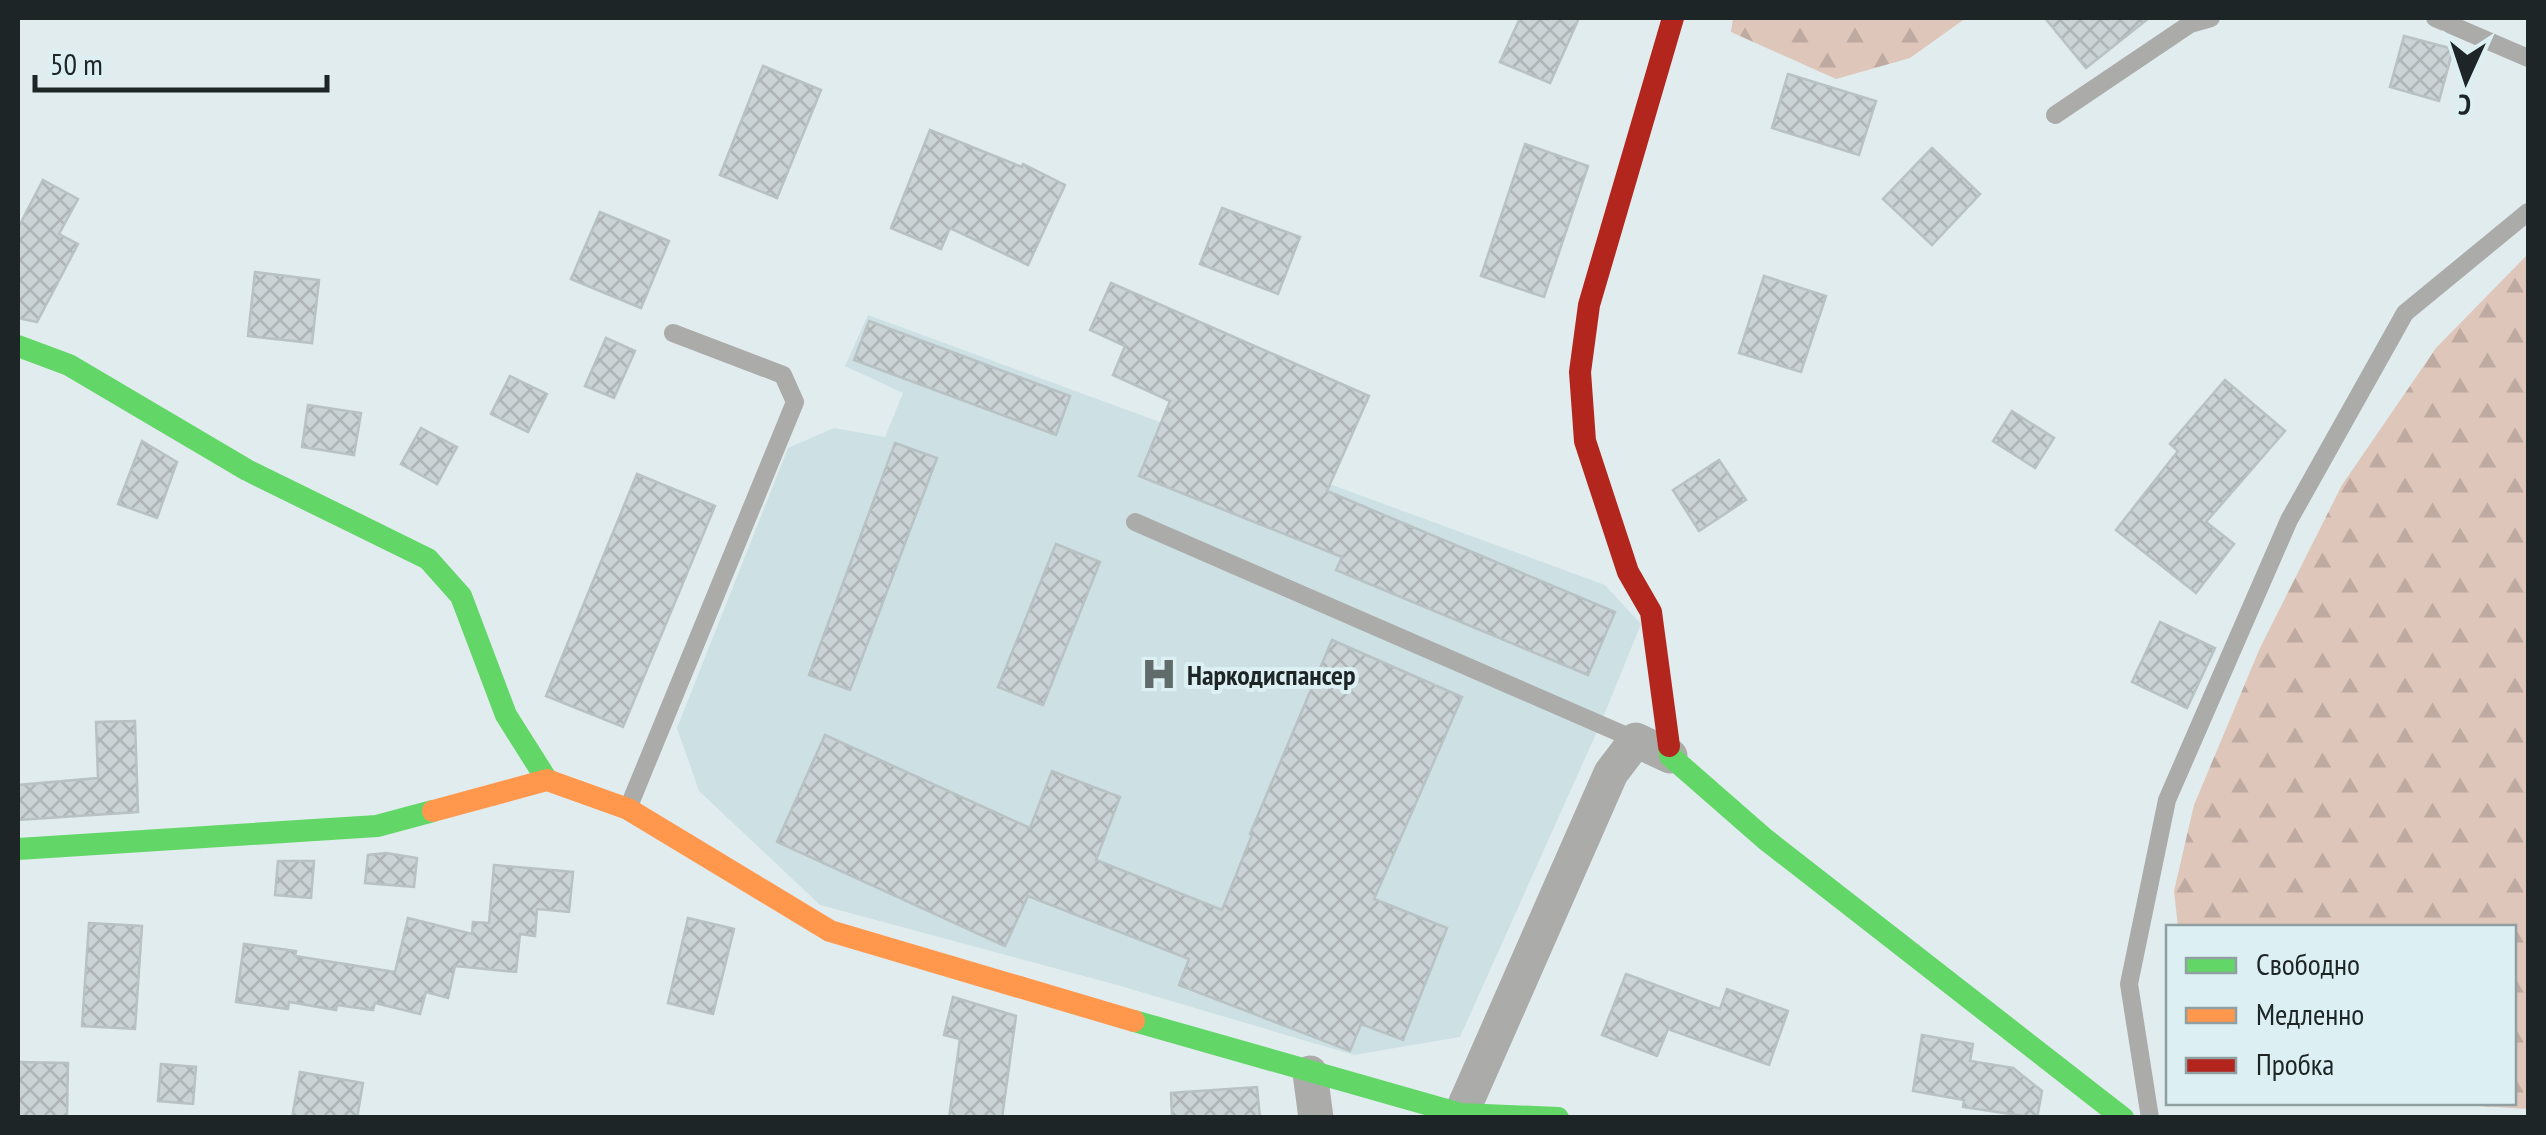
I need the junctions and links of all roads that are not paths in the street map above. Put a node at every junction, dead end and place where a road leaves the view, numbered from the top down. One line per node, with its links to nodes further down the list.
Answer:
1 (1673, 18): 11 (street)
2 (2211, 18): 5 (lane)
3 (2436, 18): 4 (lane)
4 (2528, 58)
5 (2055, 115)
6 (2528, 212): 20 (lane)
7 (672, 332): 13 (lane)
8 (18, 346): 12 (street)
9 (1135, 522): 10 (lane)
10 (1636, 740): 11 (street); 16 (street)
11 (1670, 756): 19 (street)
12 (547, 780): 13 (street); 14 (street)
13 (628, 810): 15 (street)
14 (18, 849)
15 (1310, 1073): 16 (street); 17 (street)
16 (1460, 1114): 18 (street)
17 (1316, 1118)
18 (1558, 1118)
19 (2123, 1118)
20 (2150, 1118)

